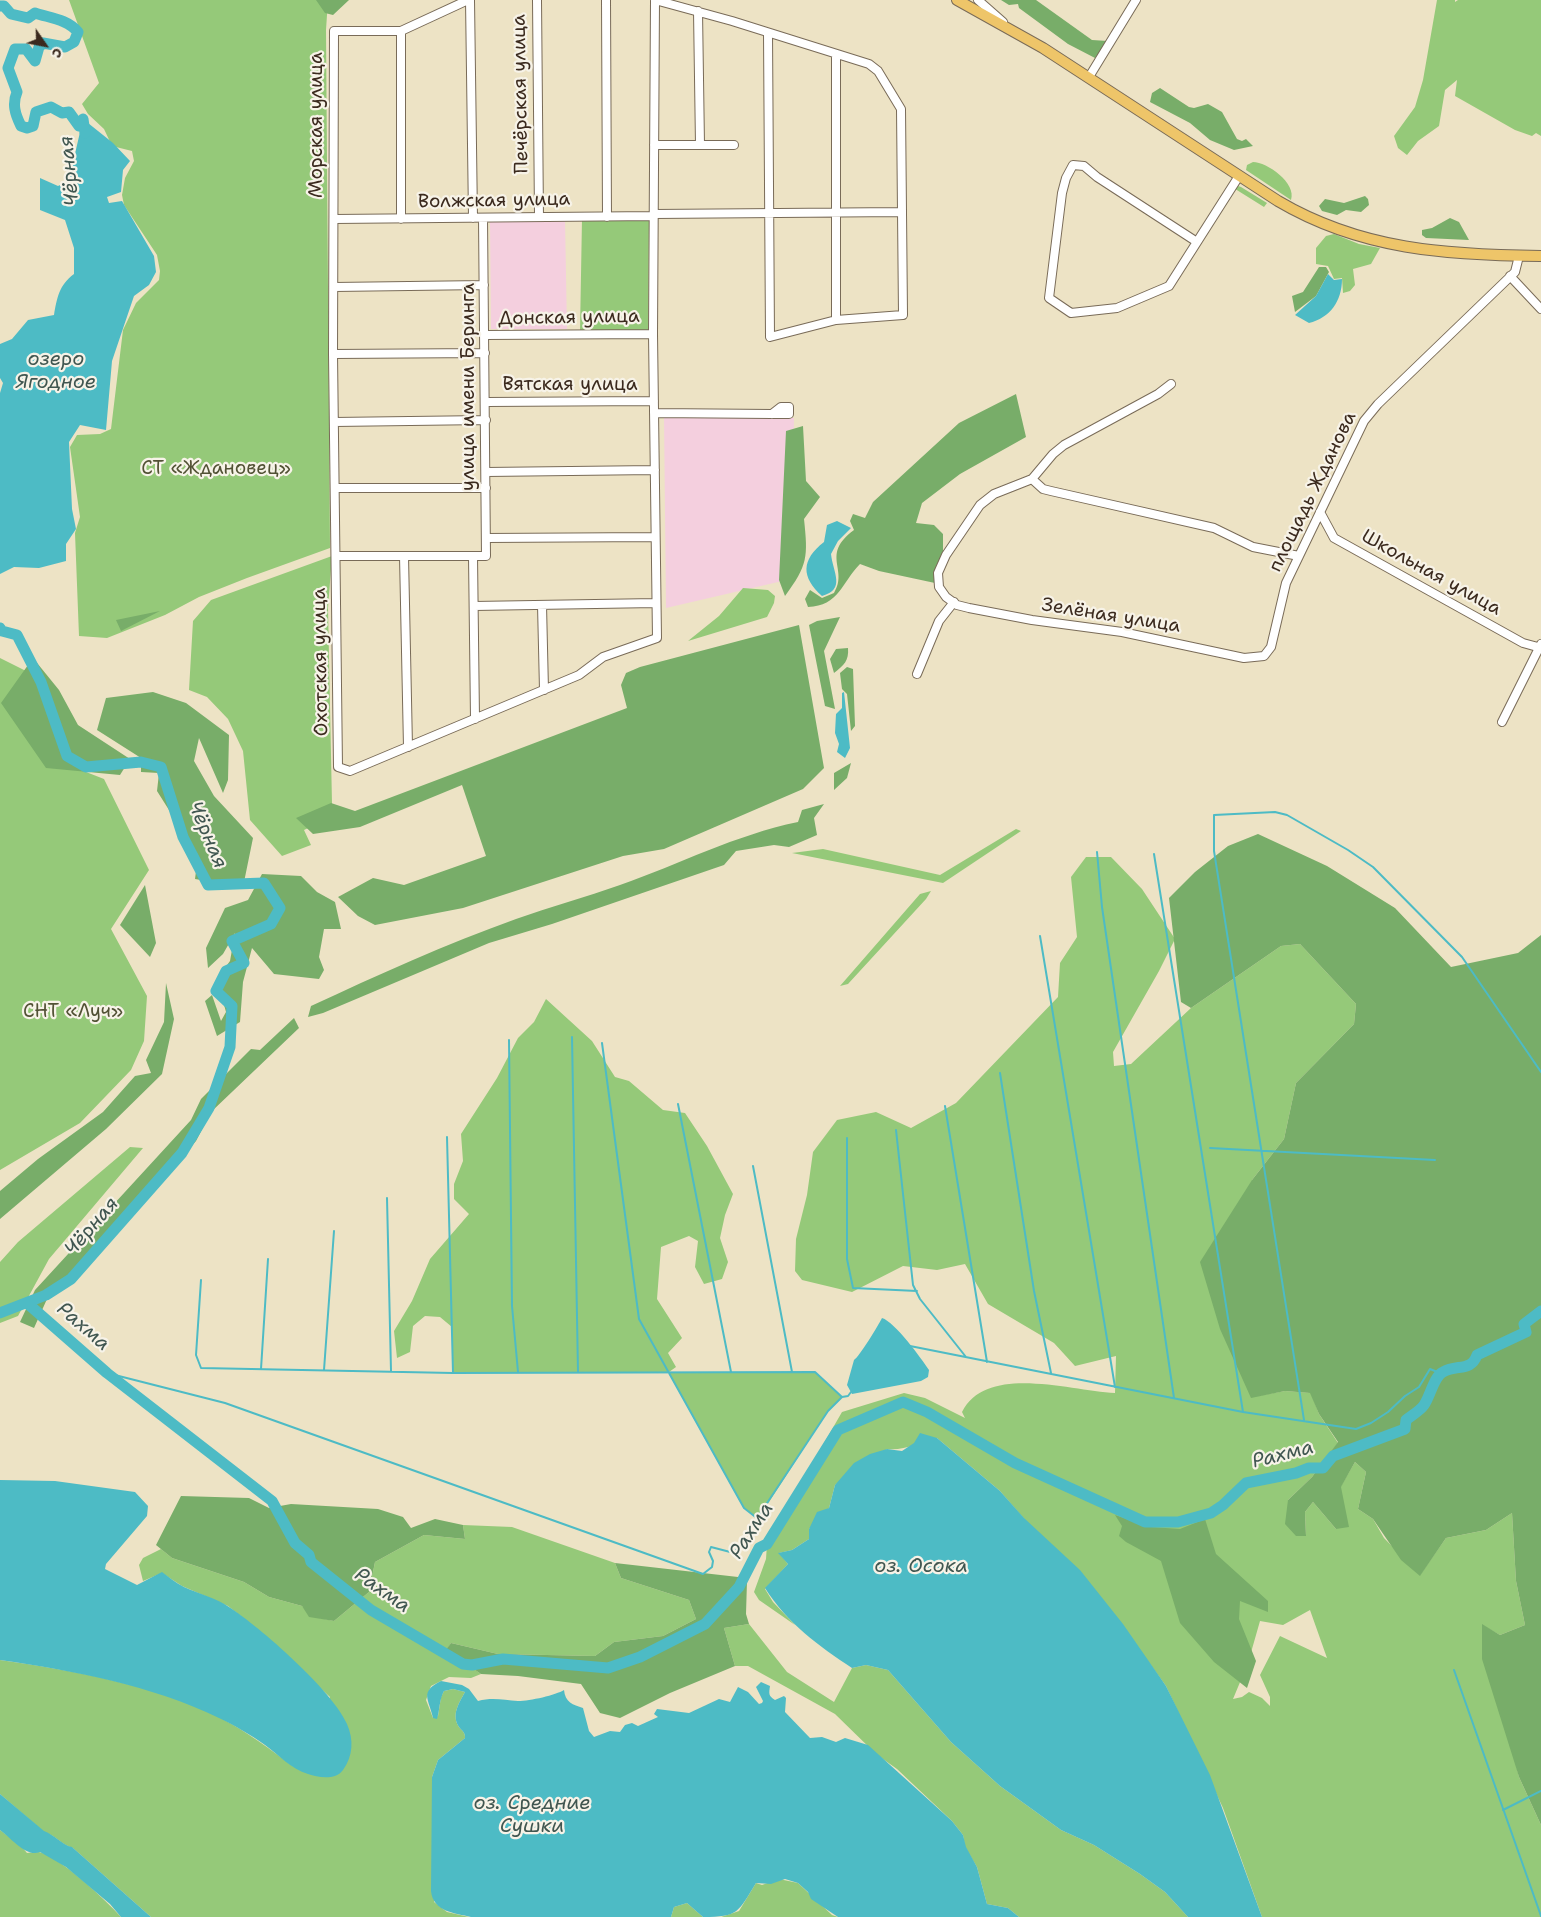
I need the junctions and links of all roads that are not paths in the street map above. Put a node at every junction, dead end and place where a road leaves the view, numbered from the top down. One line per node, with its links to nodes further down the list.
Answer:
1 (469, 0): 10 (street); 24 (street)
2 (537, 0): 22 (street, Печёрская улица)
3 (606, 0): 23 (street)
4 (655, 0): 8 (street); 15 (street)
5 (957, 0): 9 (main road)
6 (978, 0): 9 (street)
7 (1136, 0): 13 (street)
8 (698, 11): 11 (street); 16 (street)
9 (1010, 28): 13 (main road)
10 (401, 31): 26 (street, Морская улица); 27 (street)
11 (768, 33): 12 (street); 20 (street)
12 (836, 54): 18 (street); 19 (street)
13 (1089, 77): 17 (main road)
14 (734, 145): 16 (street)
15 (654, 146): 16 (street); 21 (street)
16 (700, 146)
17 (1239, 176): 28 (street); 29 (main road)
18 (836, 212): 19 (street, Волжская улица); 20 (street, Волжская улица); 35 (street)
19 (902, 212): 35 (street)
20 (768, 214): 21 (street, Волжская улица); 35 (street)
21 (654, 215): 23 (street, Волжская улица); 36 (street)
22 (539, 217): 23 (street, Волжская улица); 25 (street, Волжская улица)
23 (607, 217)
24 (473, 218): 25 (street, Волжская улица); 27 (street, Волжская улица)
25 (484, 218): 32 (street, улица имени Беринга)
26 (334, 219): 27 (street, Волжская улица); 33 (street, Морская улица)
27 (401, 219)
28 (1196, 242): 28 (street)
29 (1519, 256): 30 (main road); 31 (street, площадь Жданова)
30 (1541, 256)
31 (1510, 276): 34 (street); 52 (street, площадь Жданова)
32 (484, 285): 33 (street); 37 (street, улица имени Беринга)
33 (334, 287): 38 (street, Морская улица)
34 (1541, 309)
35 (836, 320)
36 (654, 334): 37 (street, Донская улица); 41 (street)
37 (485, 335): 39 (street, улица имени Беринга)
38 (333, 354): 39 (street, Донская улица); 46 (street, Охотская улица)
39 (485, 354): 42 (street, улица имени Беринга)
40 (1171, 384): 49 (street)
41 (654, 401): 42 (street, Вятская улица); 43 (street)
42 (486, 402): 45 (street, улица имени Беринга)
43 (654, 413): 44 (street); 47 (street)
44 (772, 414)
45 (486, 420): 46 (street); 48 (street, улица имени Беринга)
46 (334, 422): 50 (street, Охотская улица)
47 (655, 470): 48 (street); 53 (street)
48 (486, 472): 51 (street, улица имени Беринга)
49 (1032, 479): 58 (street); 59 (street)
50 (335, 488): 51 (street); 55 (street, Охотская улица)
51 (486, 488): 54 (street, улица имени Беринга)
52 (1320, 512): 58 (street, площадь Жданова); 63 (street, Школьная улица)
53 (656, 537): 54 (street); 60 (street)
54 (486, 538): 57 (street, улица имени Беринга)
55 (336, 556): 56 (street); 69 (street, Охотская улица)
56 (404, 556): 57 (street); 69 (street)
57 (473, 556): 62 (street)
58 (1299, 556): 64 (street, площадь Жданова)
59 (952, 601): 64 (street, Зелёная улица); 65 (street)
60 (656, 603): 61 (street); 66 (street)
61 (542, 605): 62 (street); 66 (street)
62 (474, 606): 67 (street)
63 (1540, 646): 68 (street)
64 (1268, 653)
65 (917, 674)
66 (544, 690): 67 (street)
67 (475, 718): 69 (street)
68 (1502, 722)
69 (408, 746)

